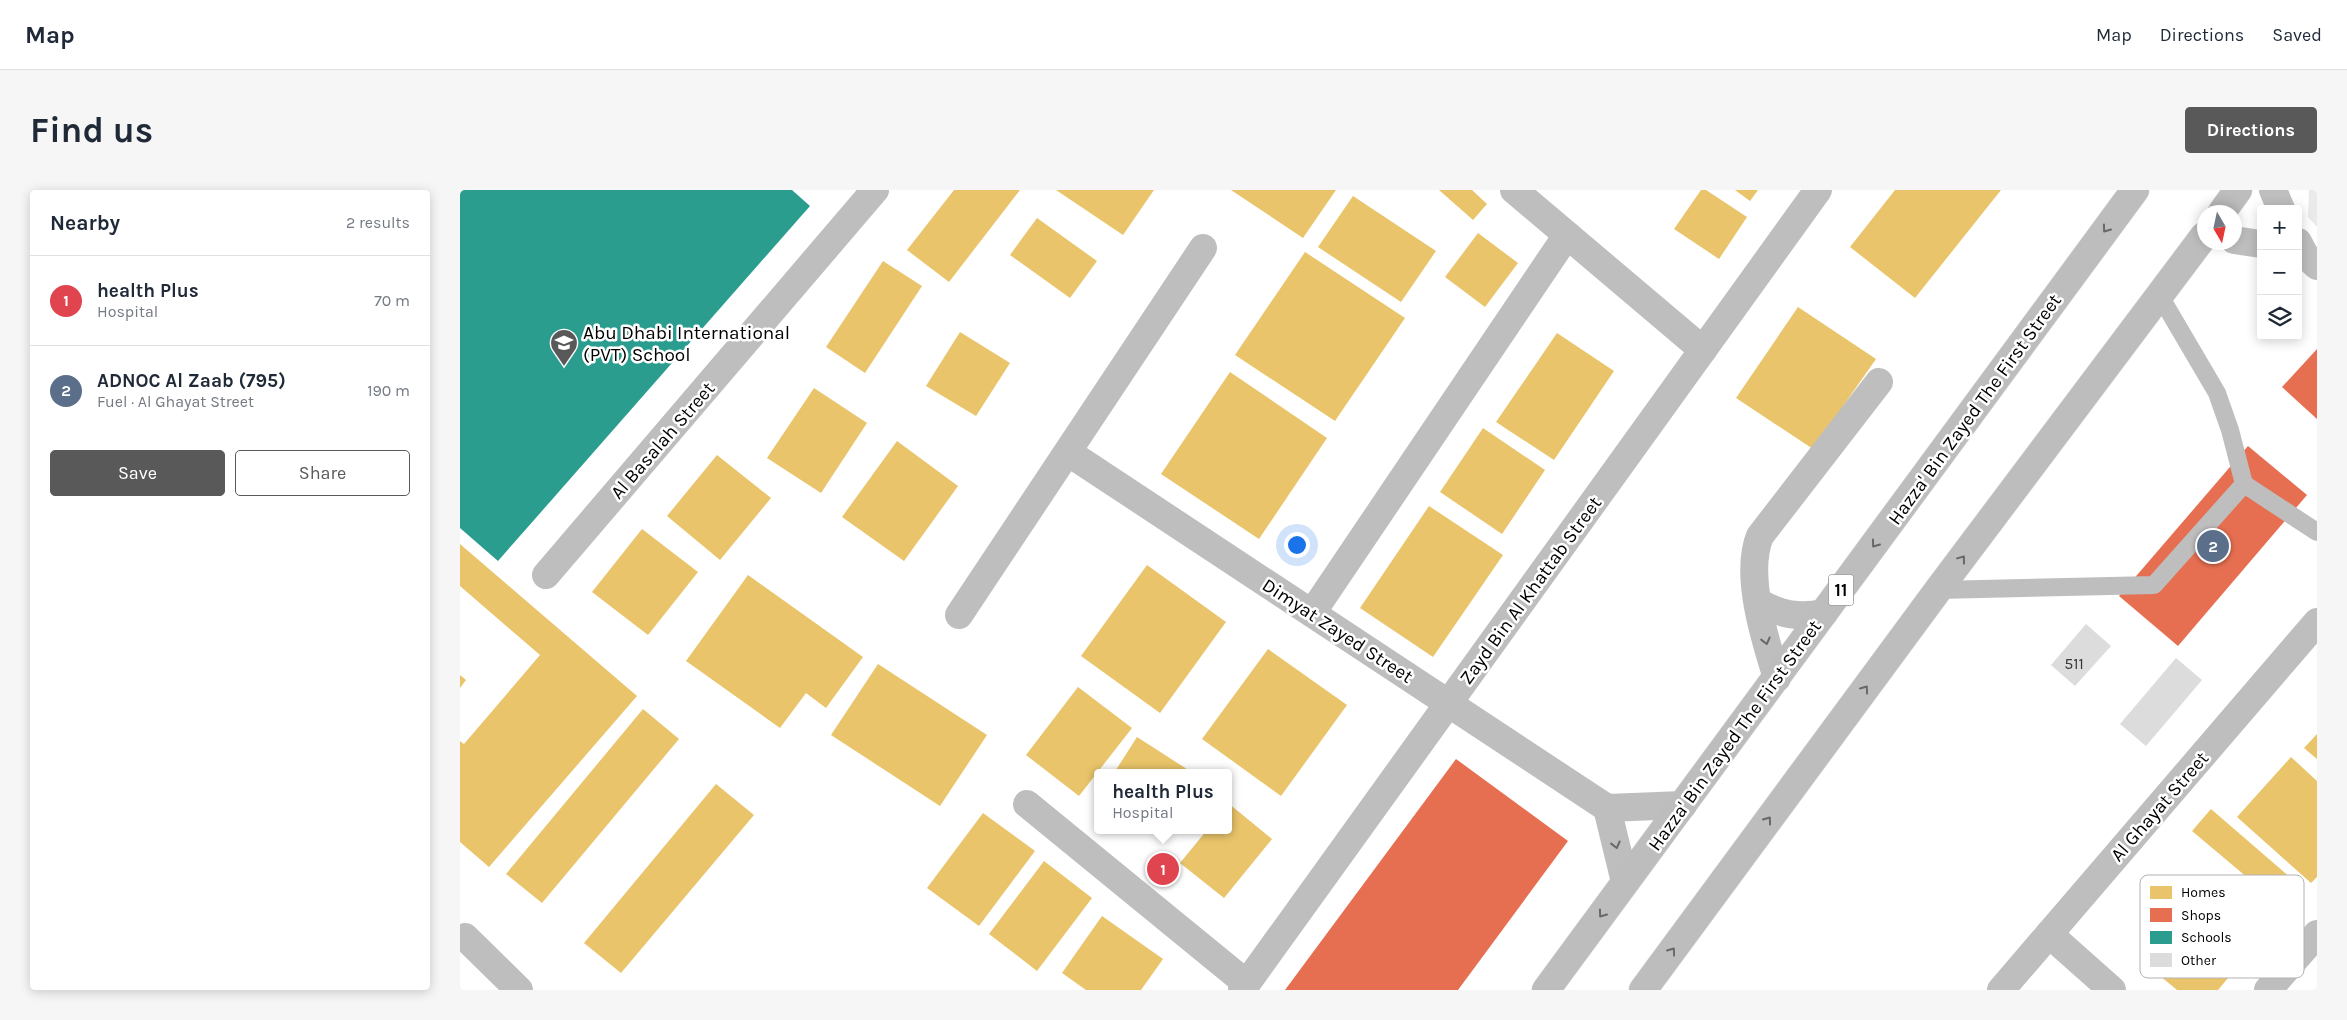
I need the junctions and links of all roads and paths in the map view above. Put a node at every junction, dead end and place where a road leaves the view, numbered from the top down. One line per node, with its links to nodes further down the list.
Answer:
1 (1514, 190): 9 (street)
2 (1818, 190): 15 (street, Zayd Bin Al Khattab Street)
3 (2135, 190): 24 (main road, Hazza' Bin Zayed The First Street / 11, one-way to 24)
4 (2238, 190): 7 (main road)
5 (2273, 190): 8 (street)
6 (864, 194): 20 (street, Al Basalah Street)
7 (2227, 205)
8 (2279, 205)
9 (1567, 235): 15 (street); 23 (street)
10 (2242, 241): 11 (street)
11 (2257, 243)
12 (2197, 246): 14 (main road)
13 (1203, 248): 17 (street)
14 (2160, 296): 18 (lane); 21 (main road, one-way to 14)
15 (1703, 350): 28 (street, Zayd Bin Al Khattab Street)
16 (1879, 382): 22 (street)
17 (1069, 453): 23 (street, Dimyat Zayed Street); 25 (street)
18 (2244, 484): 19 (lane); 21 (lane)
19 (2317, 532)
20 (546, 575)
21 (1938, 590): 41 (main road, one-way to 21)
22 (1758, 602): 24 (street); 27 (street, one-way to 27)
23 (1312, 613): 28 (street, Dimyat Zayed Street)
24 (1824, 613): 27 (main road, Hazza' Bin Zayed The First Street / 11)
25 (959, 615)
26 (2317, 622): 33 (street, Al Ghayat Street)
27 (1777, 678): 30 (main road, Hazza' Bin Zayed The First Street / 11)
28 (1448, 703): 31 (street, Dimyat Zayed Street); 38 (street, Zayd Bin Al Khattab Street)
29 (1027, 804): 38 (street)
30 (1683, 805): 31 (street); 32 (main road, Hazza' Bin Zayed The First Street / 11)
31 (1607, 808): 32 (street, one-way to 32)
32 (1626, 882): 40 (main road, Hazza' Bin Zayed The First Street / 11, one-way to 40)
33 (2049, 934): 42 (street, Al Ghayat Street); 43 (street)
34 (2317, 934): 36 (street)
35 (465, 936): 39 (street)
36 (2304, 949)
37 (2278, 978): 44 (street)
38 (1244, 987)
39 (519, 990)
40 (1546, 990)
41 (1643, 990)
42 (2001, 990)
43 (2112, 990)
44 (2268, 990)

